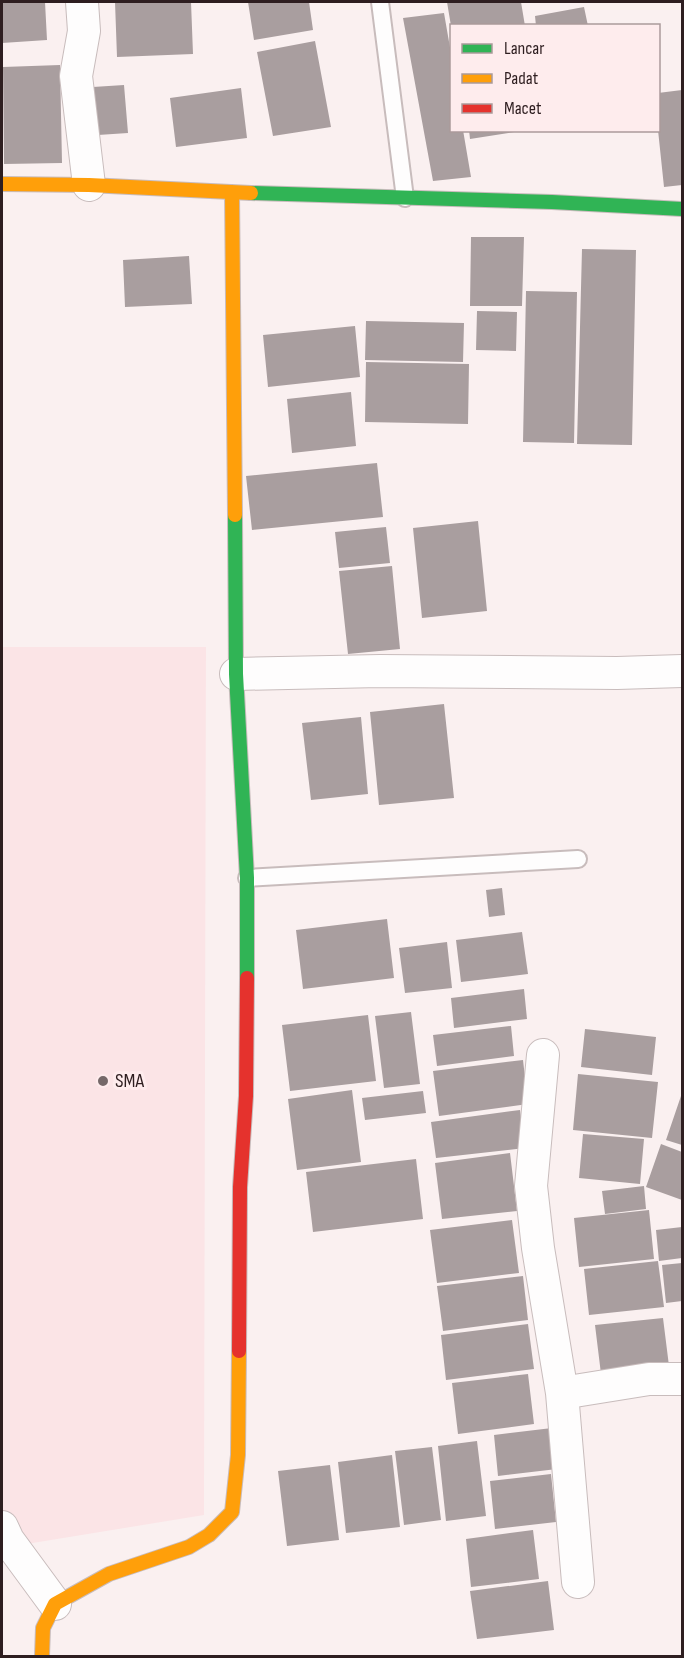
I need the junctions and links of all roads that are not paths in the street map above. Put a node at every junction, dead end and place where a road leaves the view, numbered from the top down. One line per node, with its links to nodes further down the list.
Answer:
1 (82, 2): 4 (street)
2 (380, 2): 6 (lane)
3 (2, 184): 4 (street)
4 (89, 185): 5 (street)
5 (231, 192): 6 (street); 9 (street)
6 (405, 198): 7 (street)
7 (682, 209)
8 (682, 671): 9 (street)
9 (236, 674): 11 (street)
10 (578, 859): 11 (lane)
11 (247, 878): 17 (street)
12 (543, 1055): 14 (street)
13 (682, 1379): 14 (street)
14 (562, 1393): 16 (street)
15 (2, 1527): 17 (street)
16 (578, 1582)
17 (55, 1604): 18 (street)
18 (42, 1656)

